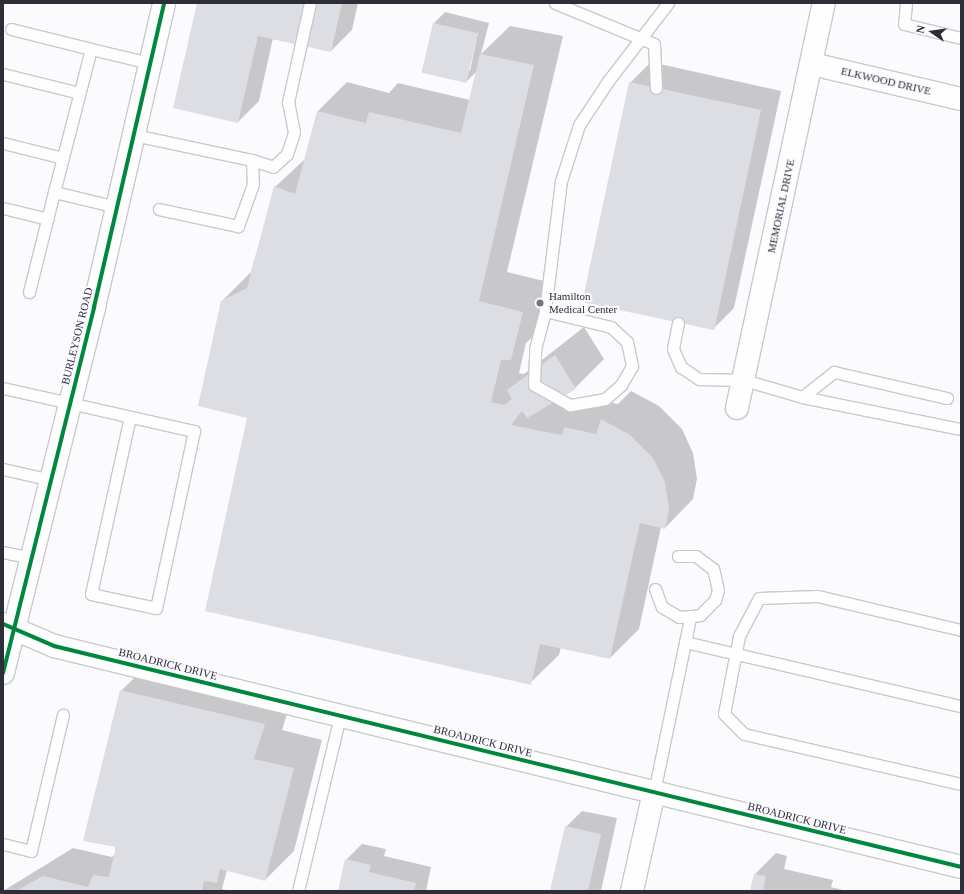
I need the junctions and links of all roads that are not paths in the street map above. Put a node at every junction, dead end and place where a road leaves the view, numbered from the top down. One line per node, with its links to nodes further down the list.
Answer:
1 (164, 3): 11 (street, BURLEYSON ROAD)
2 (310, 3): 20 (lane)
3 (555, 3): 9 (lane)
4 (668, 3): 9 (lane)
5 (824, 3): 12 (street, MEMORIAL DRIVE)
6 (906, 3): 8 (lane)
7 (11, 29): 10 (lane)
8 (961, 38)
9 (639, 40): 14 (lane); 27 (lane)
10 (91, 49): 11 (lane); 15 (lane)
11 (150, 64): 17 (street, BURLEYSON ROAD)
12 (812, 64): 16 (street, ELKWOOD DRIVE); 29 (street, MEMORIAL DRIVE)
13 (3, 74): 15 (lane)
14 (656, 88)
15 (80, 93): 19 (lane)
16 (961, 99)
17 (134, 135): 20 (lane); 22 (street, BURLEYSON ROAD)
18 (3, 143): 19 (lane)
19 (63, 158): 21 (lane)
20 (252, 160): 24 (lane)
21 (54, 192): 22 (lane); 25 (lane)
22 (117, 207): 33 (street, BURLEYSON ROAD)
23 (3, 208): 25 (lane)
24 (159, 208)
25 (48, 219): 26 (lane)
26 (29, 292)
27 (545, 311): 27 (lane)
28 (678, 323): 29 (lane)
29 (744, 380): 31 (lane); 34 (street, MEMORIAL DRIVE)
30 (3, 388): 33 (lane)
31 (802, 397): 32 (lane); 36 (lane)
32 (947, 398)
33 (70, 403): 35 (lane); 38 (street, BURLEYSON ROAD)
34 (737, 408)
35 (130, 417): 35 (lane)
36 (961, 429)
37 (3, 469): 38 (lane)
38 (51, 480): 41 (street, BURLEYSON ROAD)
39 (3, 552): 41 (lane)
40 (678, 556): 43 (lane)
41 (31, 558): 44 (street, BURLEYSON ROAD)
42 (655, 589): 43 (lane)
43 (690, 618): 46 (lane)
44 (8, 626): 48 (street, BURLEYSON ROAD); 51 (street, BROADRICK DRIVE)
45 (961, 630): 47 (lane)
46 (685, 642): 47 (lane); 53 (lane)
47 (736, 653): 49 (lane); 52 (lane)
48 (3, 673)
49 (961, 706)
50 (63, 715): 54 (lane)
51 (340, 716): 53 (street, BROADRICK DRIVE); 56 (lane)
52 (961, 784)
53 (654, 792): 55 (street, BROADRICK DRIVE); 57 (street)
54 (3, 844)
55 (961, 867)
56 (298, 891)
57 (632, 891)

